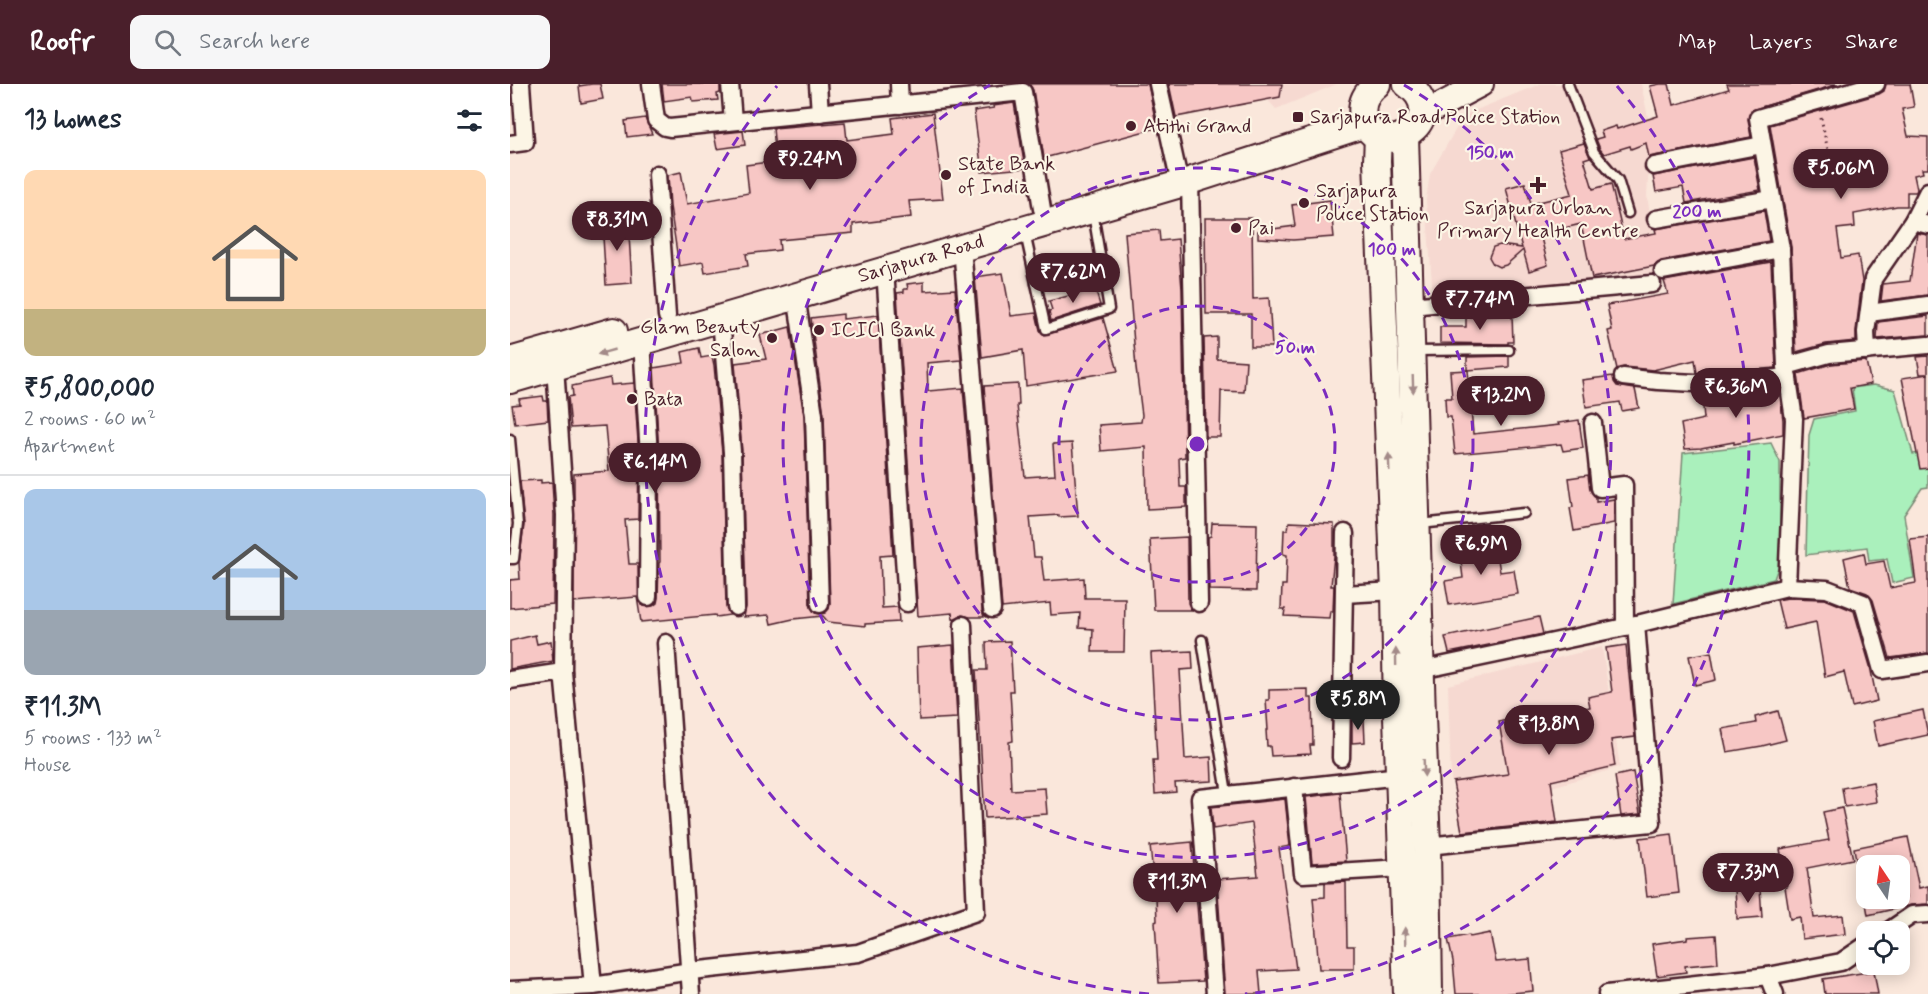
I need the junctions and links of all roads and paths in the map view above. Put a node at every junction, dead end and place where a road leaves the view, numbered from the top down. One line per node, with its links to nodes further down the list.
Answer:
1 (521, 84): 20 (street)
2 (651, 84): 17 (street)
3 (730, 84): 17 (street)
4 (818, 84): 15 (street)
5 (899, 84): 14 (street)
6 (1158, 84): 25 (street)
7 (1377, 84): 18 (main road)
8 (1407, 84): 16 (main road)
9 (1481, 84): 16 (main road)
10 (1568, 84): 30 (lane)
11 (1876, 84): 13 (street)
12 (985, 90): 14 (street); 28 (street)
13 (1818, 101): 21 (street); 23 (path)
14 (900, 105): 15 (street)
15 (820, 112): 17 (street)
16 (1422, 115): 19 (main road)
17 (733, 122)
18 (1369, 122): 19 (main road, Sarjapura Road); 25 (main road, Sarjapura Road); 63 (main road, one-way to 18)
19 (1405, 136): 42 (main road)
20 (510, 144)
21 (1762, 145): 22 (street); 27 (street)
22 (1654, 166)
23 (1832, 169)
24 (657, 174): 44 (street)
25 (1182, 178): 28 (main road, Sarjapura Road); 29 (main road, Sarjapura Road); 67 (street)
26 (1928, 191): 32 (street)
27 (1772, 199): 31 (street); 35 (street)
28 (1042, 209): 33 (main road, Sarjapura Road)
29 (1093, 209): 33 (main road, Sarjapura Road); 36 (lane)
30 (1628, 213)
31 (1656, 219)
32 (1920, 223): 43 (street)
33 (1013, 227): 34 (main road, Sarjapura Road); 38 (main road, Sarjapura Road); 39 (lane)
34 (962, 247): 37 (main road, Sarjapura Road); 70 (street)
35 (1781, 249): 42 (street); 53 (street)
36 (1102, 267): 39 (lane); 39 (lane)
37 (885, 269): 38 (main road, Sarjapura Road); 66 (street)
38 (855, 270): 40 (main road, Sarjapura Road); 44 (main road, Sarjapura Road)
39 (1036, 284)
40 (796, 295): 45 (main road, Sarjapura Road); 68 (street)
41 (1928, 305): 43 (street)
42 (1410, 306): 49 (main road)
43 (1869, 313): 50 (street)
44 (667, 316): 52 (main road, Sarjapura Road)
45 (721, 318): 46 (main road, Sarjapura Road); 69 (street)
46 (642, 341): 52 (main road, Sarjapura Road, one-way to 52); 65 (street)
47 (1928, 345): 50 (street)
48 (1509, 350): 49 (lane)
49 (1412, 351): 59 (main road, one-way to 59)
50 (1868, 351): 53 (street)
51 (510, 361): 52 (main road, Sarjapura Road)
52 (550, 362): 55 (main road, Sarjapura Road); 77 (street)
53 (1787, 371): 54 (street); 62 (street)
54 (1623, 377)
55 (510, 380)
56 (1593, 423): 72 (street)
57 (510, 439): 61 (lane)
58 (1524, 513): 59 (lane)
59 (1417, 524): 76 (main road)
60 (1345, 533): 64 (street)
61 (510, 559)
62 (1787, 587): 72 (street); 75 (street)
63 (1395, 591): 64 (street); 79 (main road, one-way to 63)
64 (1344, 594): 80 (street)
65 (648, 597)
66 (907, 603)
67 (1199, 603)
68 (820, 604)
69 (736, 607)
70 (992, 609)
71 (963, 625): 89 (street)
72 (1631, 625): 76 (street); 84 (street)
73 (1202, 640): 83 (lane)
74 (666, 643): 89 (street)
75 (1928, 663)
76 (1421, 669): 79 (main road)
77 (563, 672): 78 (street); 91 (street)
78 (510, 680)
79 (1409, 717): 81 (main road); 84 (main road, one-way to 84)
80 (1341, 758)
81 (1400, 776): 82 (street); 85 (main road)
82 (1294, 787): 83 (street); 85 (street)
83 (1227, 794): 95 (street)
84 (1427, 846): 97 (main road)
85 (1402, 868): 96 (main road, one-way to 85)
86 (1928, 914): 87 (street)
87 (1903, 921)
88 (1856, 952): 90 (street)
89 (691, 971): 92 (street); 94 (street)
90 (1768, 976): 98 (street); 99 (street)
91 (593, 986): 92 (street); 93 (street)
92 (628, 988)
93 (510, 990)
94 (691, 994)
95 (1215, 994)
96 (1407, 994)
97 (1429, 994)
98 (1606, 994)
99 (1775, 994)

